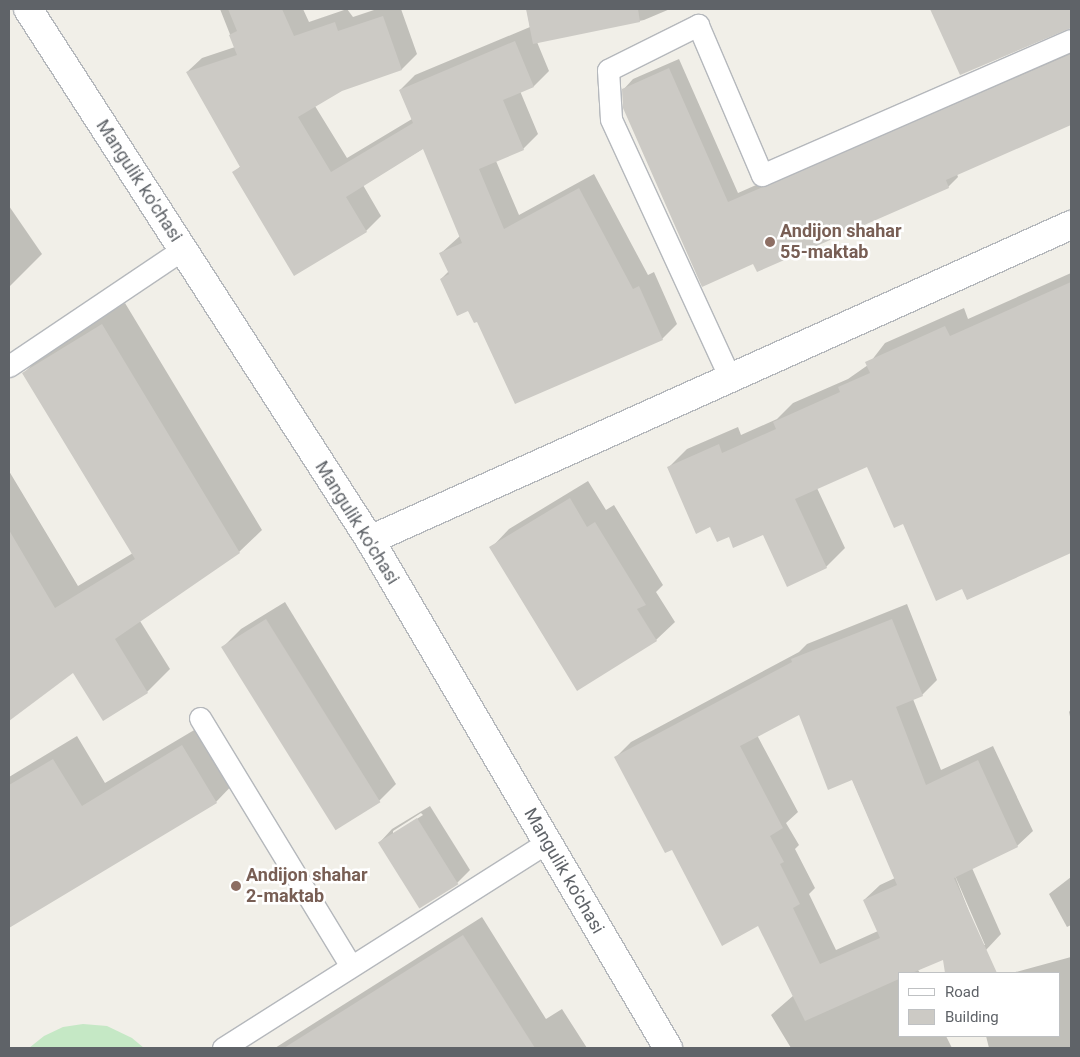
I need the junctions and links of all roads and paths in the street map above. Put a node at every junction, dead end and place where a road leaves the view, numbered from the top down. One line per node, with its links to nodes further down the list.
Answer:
1 (28, 9): 4 (street, Mangulik ko'chasi)
2 (1071, 40): 6 (lane)
3 (1071, 226): 6 (street)
4 (183, 249): 5 (lane); 7 (street, Mangulik ko'chasi)
5 (9, 366)
6 (730, 378): 7 (street)
7 (370, 540): 9 (street, Mangulik ko'chasi)
8 (200, 718): 10 (lane)
9 (547, 842): 10 (lane); 12 (street, Mangulik ko'chasi)
10 (351, 966): 11 (lane)
11 (223, 1048)
12 (668, 1048)

